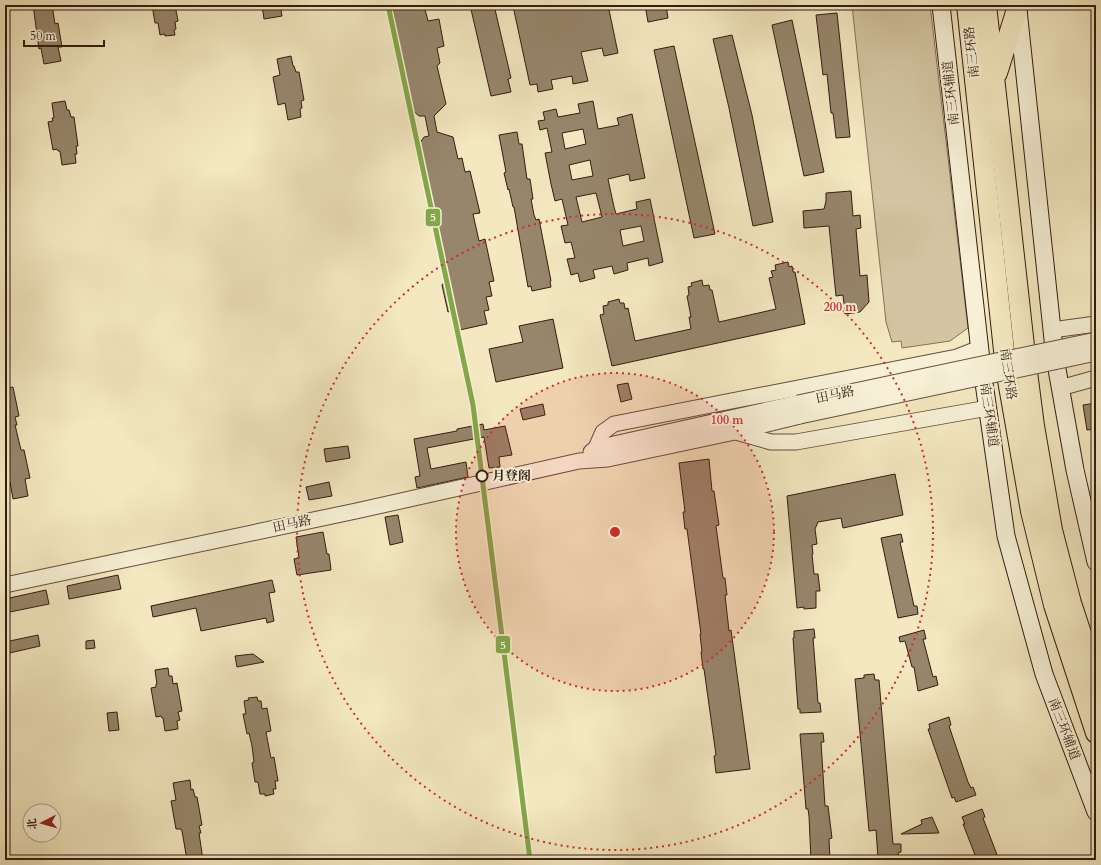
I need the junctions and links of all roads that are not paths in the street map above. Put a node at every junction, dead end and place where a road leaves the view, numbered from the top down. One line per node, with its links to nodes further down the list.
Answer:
1 (941, 5): 9 (main road, 南三环辅道)
2 (967, 5): 21 (highway, 南三环路)
3 (986, 5): 5 (highway, 南三环路)
4 (1018, 6): 5 (highway); 7 (main road)
5 (995, 81): 20 (highway, 南三环路)
6 (1096, 324): 7 (street)
7 (1052, 330): 12 (main road)
8 (1096, 340): 14 (street, 田马路, bridge)
9 (980, 348): 13 (main road, 南三环辅道); 16 (street)
10 (1096, 353): 14 (street, 田马路, bridge)
11 (1096, 378): 12 (street)
12 (1060, 388): 18 (main road)
13 (988, 408): 15 (street); 22 (main road, 南三环辅道)
14 (799, 410): 15 (street, 田马路); 16 (street, 田马路)
15 (735, 432): 17 (street, 田马路)
16 (596, 448): 17 (street, 田马路)
17 (579, 461): 19 (street, 田马路)
18 (1096, 562)
19 (5, 585)
20 (1096, 679)
21 (1096, 733)
22 (1096, 812)

